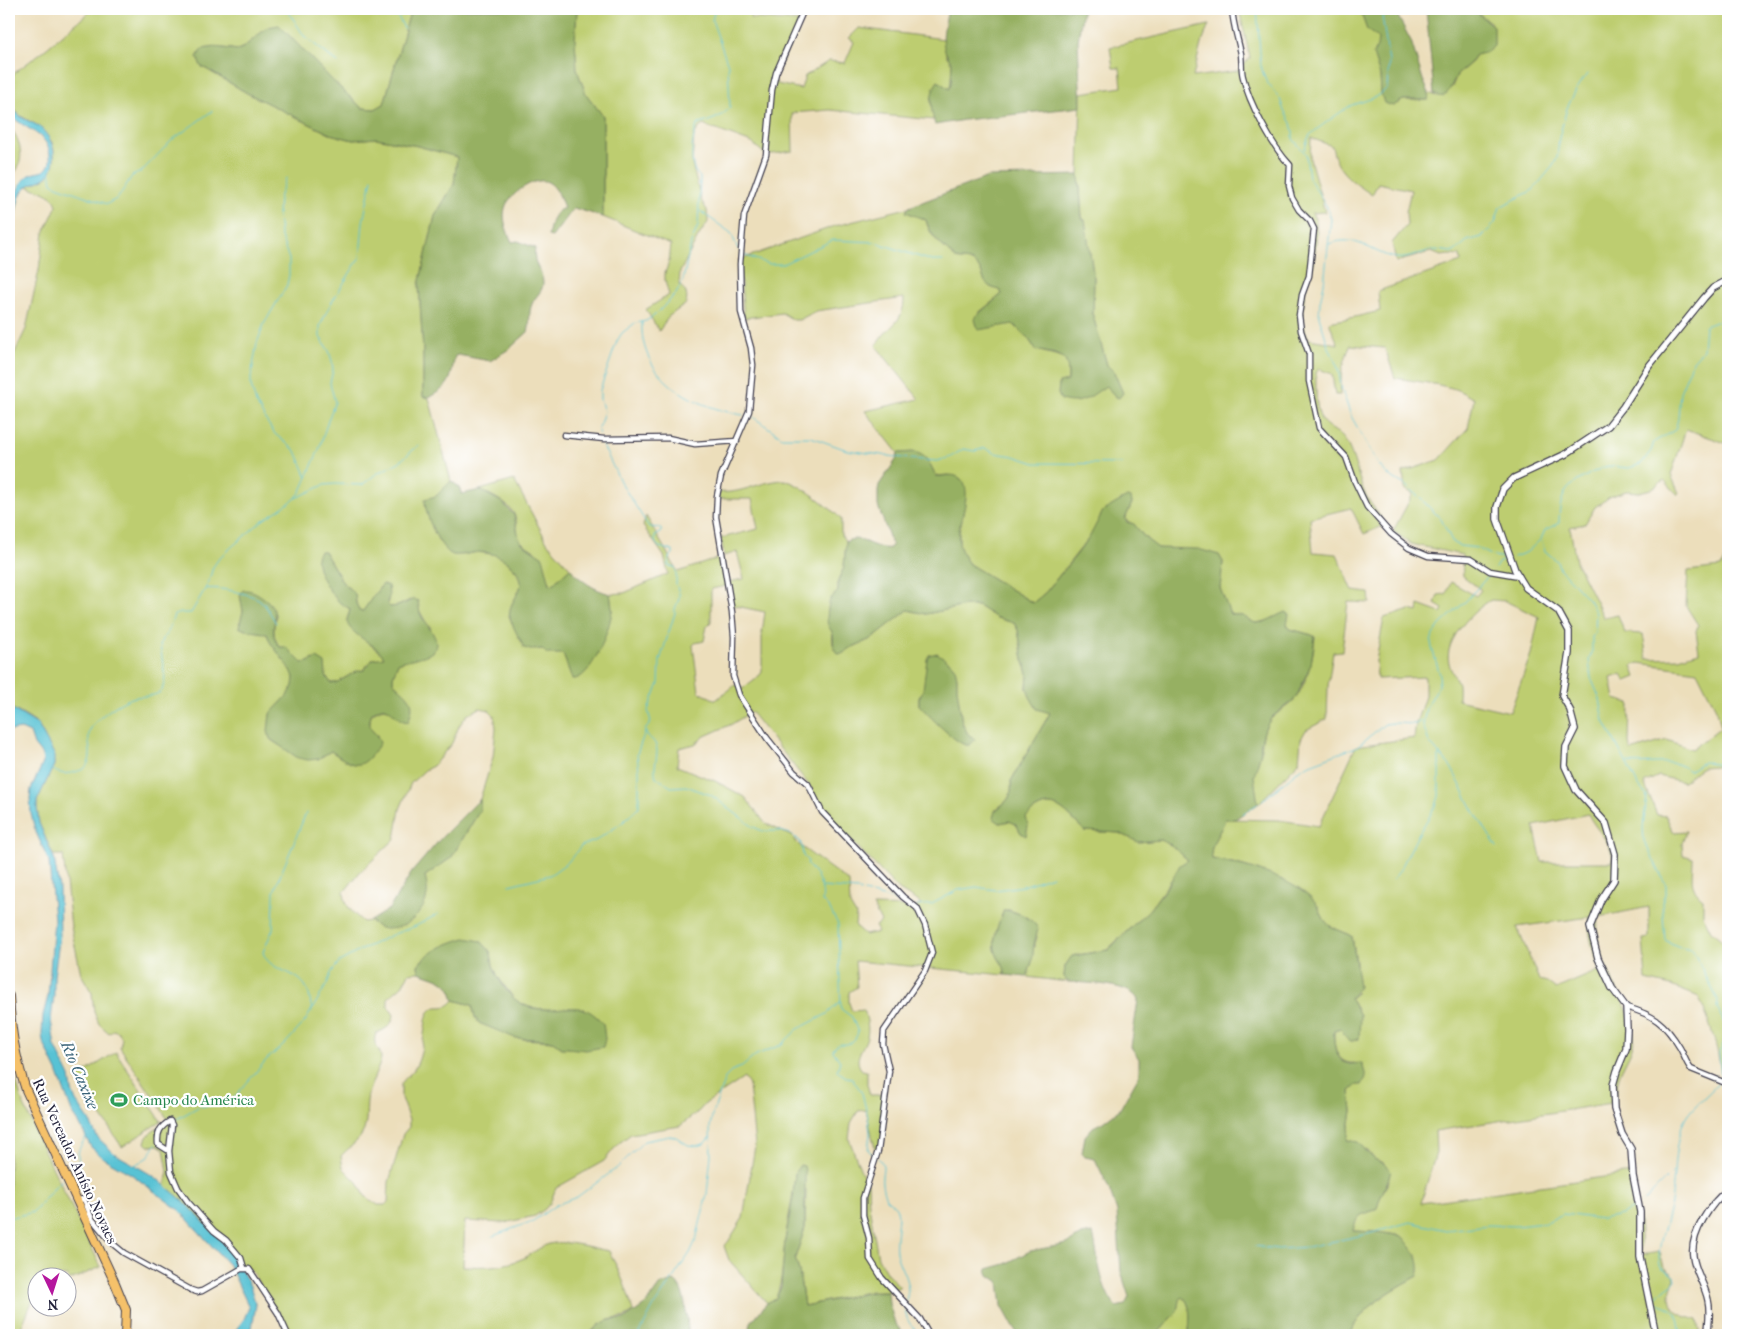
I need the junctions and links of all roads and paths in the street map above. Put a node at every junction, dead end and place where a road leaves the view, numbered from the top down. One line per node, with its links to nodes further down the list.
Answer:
1 (804, 9): 5 (street)
2 (1232, 9): 6 (street)
3 (1728, 280): 6 (street)
4 (564, 435): 5 (street)
5 (737, 441): 16 (street)
6 (1519, 576): 8 (street)
7 (9, 996): 12 (main road, Rua Vereador Anísio Novaes)
8 (1626, 1007): 9 (street); 17 (street)
9 (1728, 1084)
10 (169, 1151): 10 (street); 13 (street)
11 (1728, 1190): 18 (street)
12 (78, 1200): 13 (street); 14 (main road, Rua Vereador Anísio Novaes)
13 (243, 1268): 15 (street)
14 (125, 1335)
15 (288, 1335)
16 (929, 1335)
17 (1656, 1335)
18 (1708, 1335)

